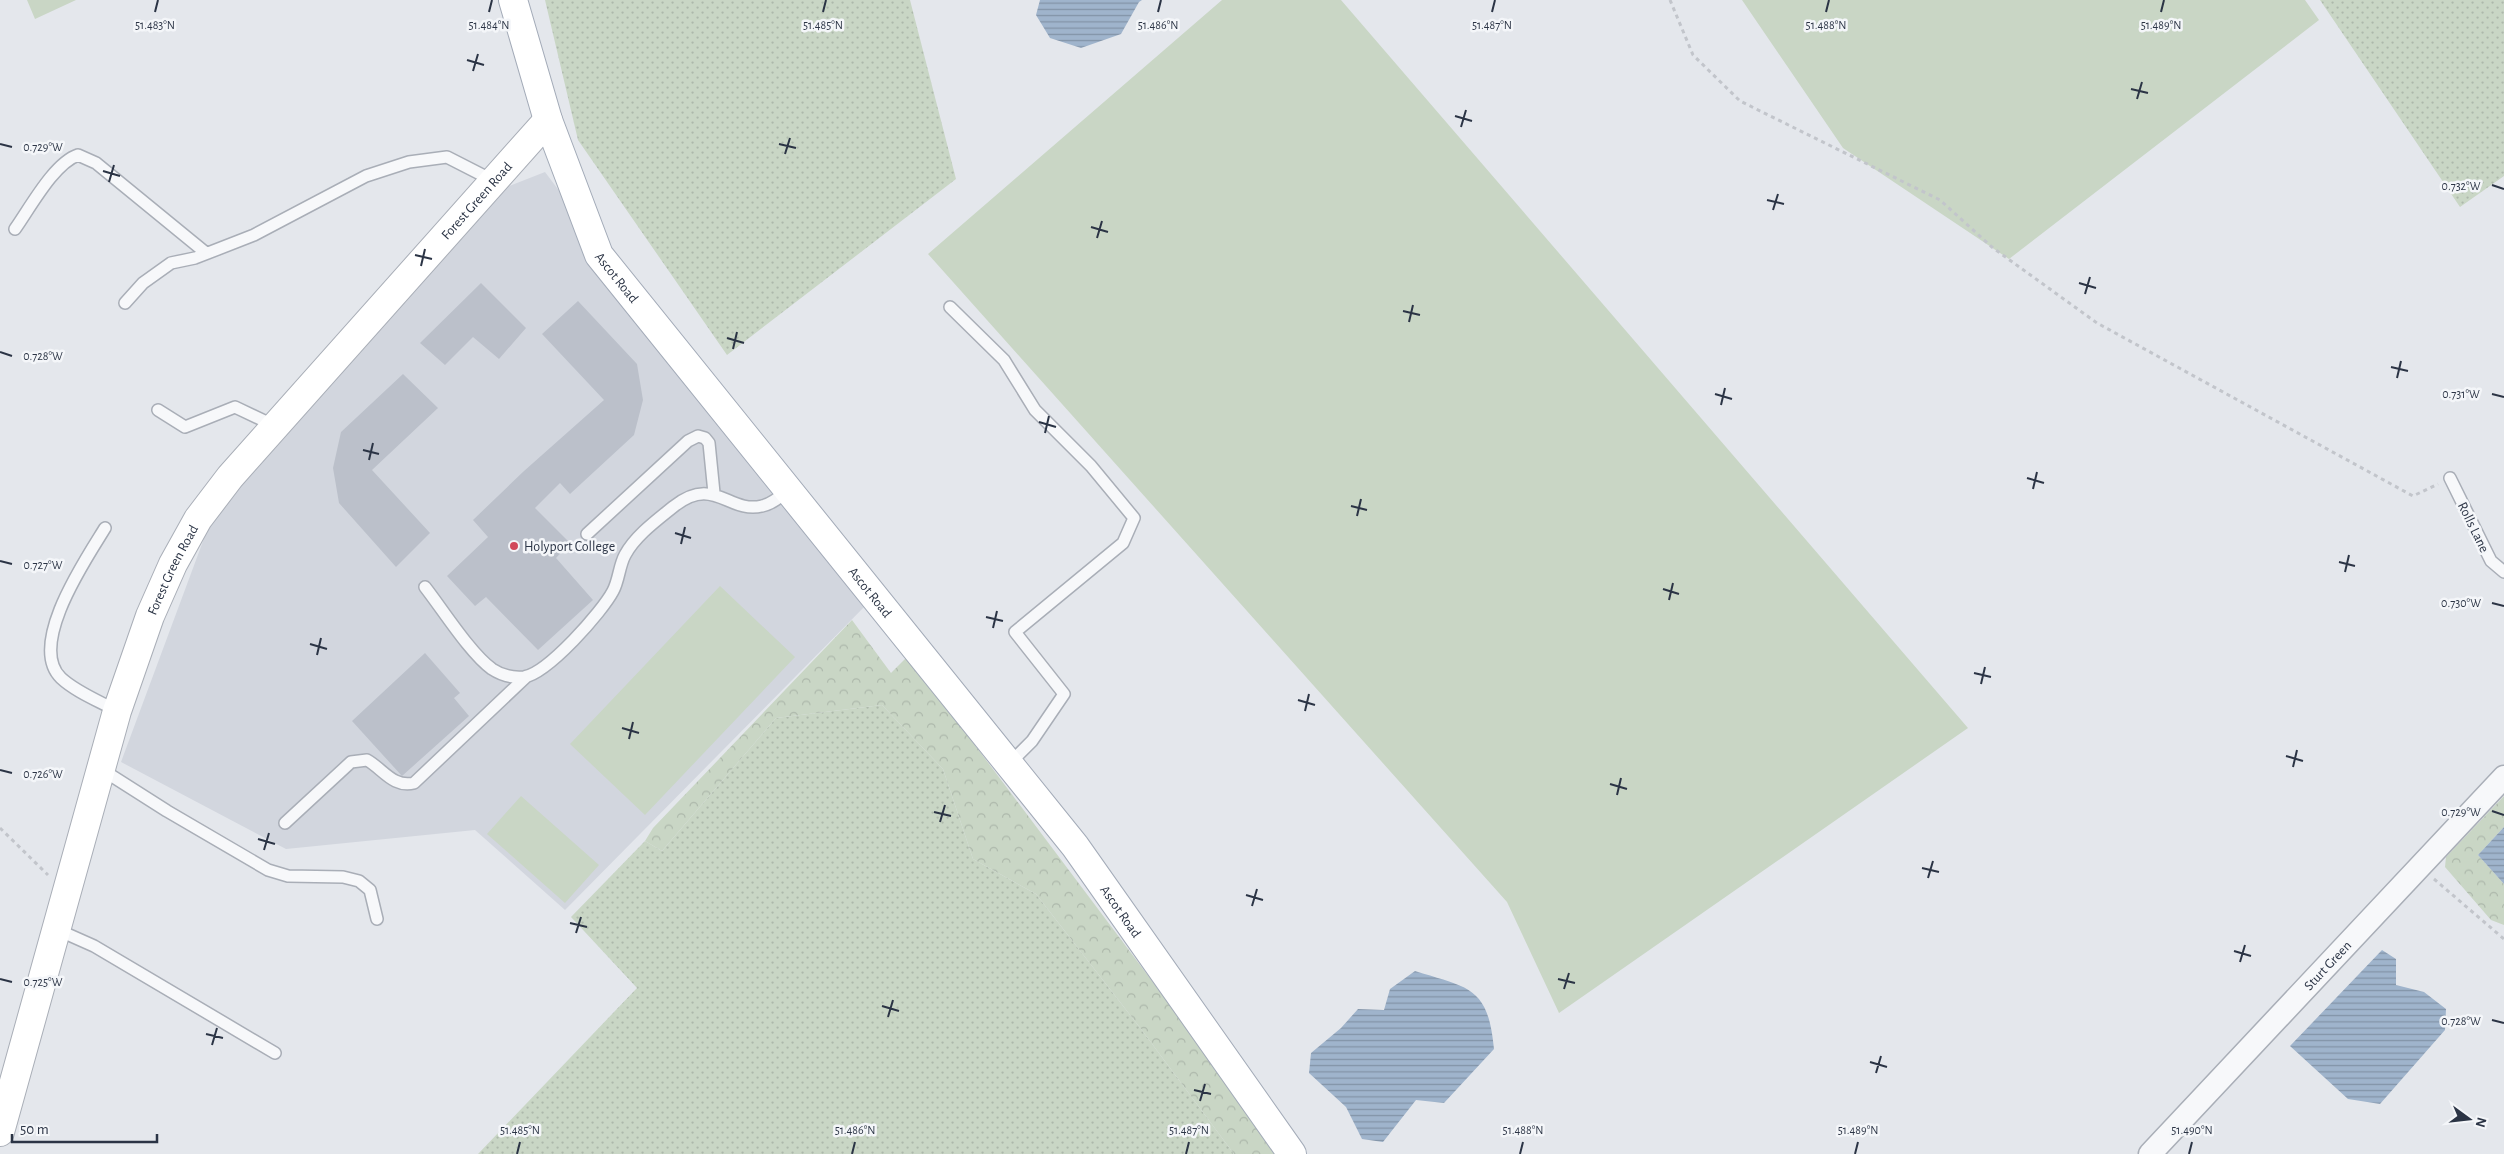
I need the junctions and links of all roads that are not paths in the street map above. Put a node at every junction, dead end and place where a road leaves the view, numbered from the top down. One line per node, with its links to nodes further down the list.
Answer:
1 (513, 0): 2 (main road, Ascot Road)
2 (548, 120): 3 (main road, Forest Green Road); 11 (main road, Ascot Road)
3 (494, 181): 5 (lane); 9 (main road, Forest Green Road)
4 (15, 230): 5 (lane)
5 (206, 253): 6 (lane)
6 (125, 303)
7 (950, 307): 19 (lane)
8 (158, 410): 9 (lane)
9 (275, 426): 18 (main road, Forest Green Road)
10 (2450, 478): 15 (lane, Rolls Lane)
11 (788, 490): 12 (lane); 19 (main road, Ascot Road)
12 (714, 493): 14 (lane); 17 (lane)
13 (105, 528): 18 (lane)
14 (587, 534)
15 (2504, 572)
16 (425, 587): 17 (lane)
17 (526, 676): 22 (lane)
18 (117, 711): 20 (main road, Forest Green Road)
19 (1009, 764): 27 (main road, Ascot Road)
20 (101, 769): 23 (lane); 24 (main road, Forest Green Road)
21 (2504, 777): 28 (street, Sturt Green)
22 (285, 823)
23 (377, 920)
24 (58, 927): 25 (lane); 26 (main road, Forest Green Road)
25 (275, 1053)
26 (0, 1132)
27 (1292, 1154)
28 (2150, 1154)

